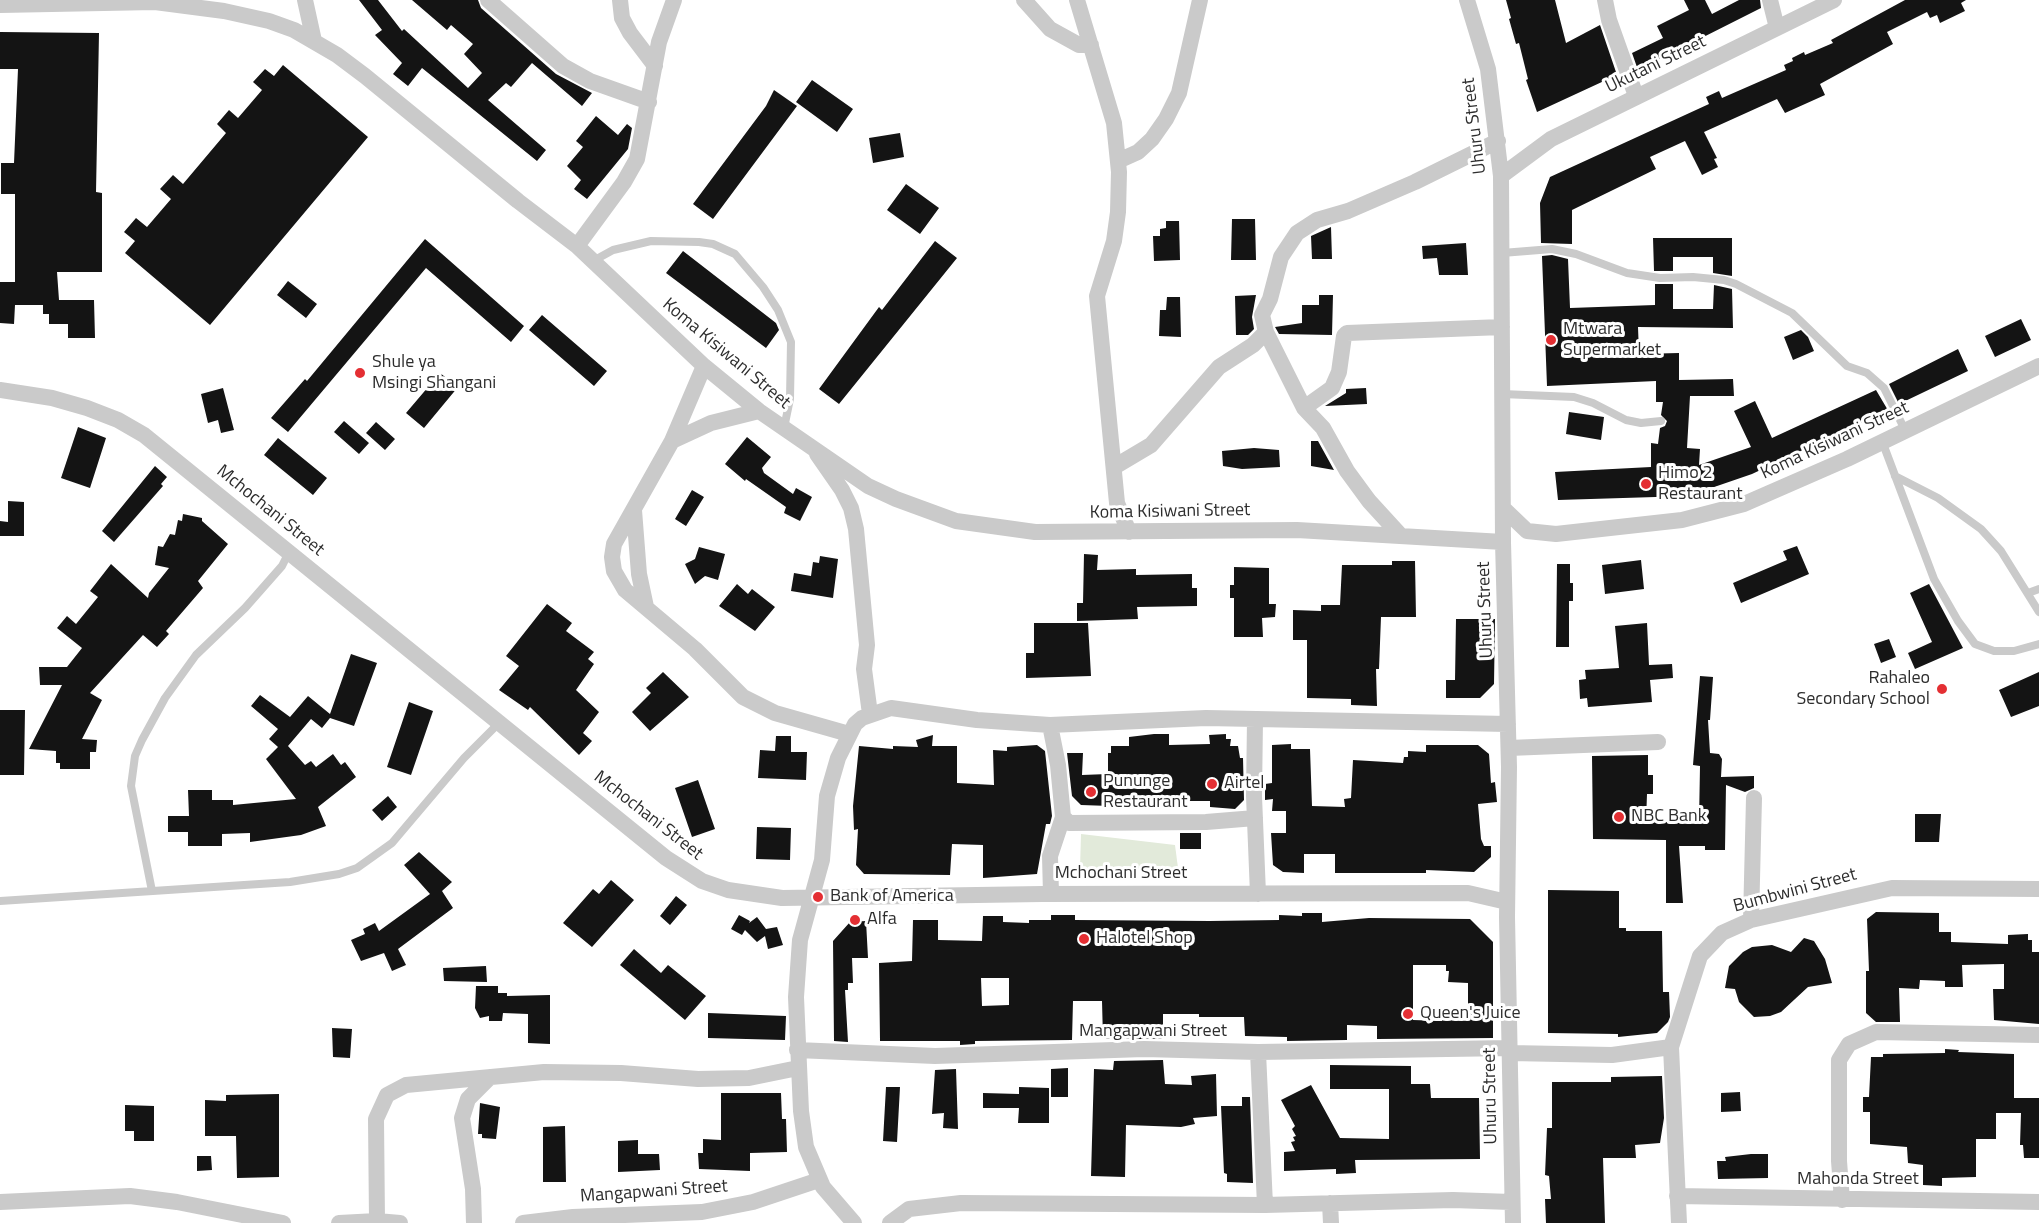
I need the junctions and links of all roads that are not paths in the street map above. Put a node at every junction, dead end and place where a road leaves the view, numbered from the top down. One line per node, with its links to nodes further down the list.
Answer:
1 (305, 0): 14 (street)
2 (488, 0): 18 (street)
3 (620, 0): 16 (street)
4 (674, 0): 16 (street)
5 (1024, 0): 15 (street)
6 (1077, 0): 15 (street)
7 (1200, 0): 20 (street)
8 (1467, 0): 19 (street, Uhuru Street)
9 (1605, 0): 17 (street)
10 (1770, 0): 13 (street)
11 (1834, 0): 13 (street, Ukutani Street)
12 (0, 5): 14 (street, Koma Kisiwani Street)
13 (1778, 28): 17 (street, Ukutani Street)
14 (314, 41): 22 (street, Koma Kisiwani Street)
15 (1091, 45): 20 (street)
16 (655, 66): 18 (street)
17 (1636, 96): 21 (street, Ukutani Street)
18 (649, 102): 22 (street)
19 (1498, 141): 21 (street, Uhuru Street); 26 (street)
20 (1118, 161): 39 (street)
21 (1501, 176): 23 (street, Uhuru Street)
22 (577, 246): 24 (street, Koma Kisiwani Street)
23 (1502, 253): 25 (street, Uhuru Street); 35 (lane)
24 (593, 261): 27 (street, Koma Kisiwani Street); 34 (lane)
25 (1502, 327): 30 (street, Uhuru Street); 31 (street)
26 (1266, 332): 31 (street); 39 (street)
27 (704, 366): 32 (street, Koma Kisiwani Street); 36 (street)
28 (2039, 366): 35 (street, Koma Kisiwani Street)
29 (0, 390): 46 (street, Mchochani Street)
30 (1502, 394): 33 (lane); 41 (street, Uhuru Street)
31 (1304, 408): 44 (street)
32 (759, 411): 34 (street, Koma Kisiwani Street); 36 (street)
33 (1661, 421)
34 (784, 428): 38 (street, Koma Kisiwani Street)
35 (1905, 430): 37 (street, Koma Kisiwani Street)
36 (672, 441): 42 (street)
37 (1882, 441): 40 (lane); 41 (street, Koma Kisiwani Street)
38 (813, 448): 43 (street, Koma Kisiwani Street); 52 (street)
39 (1114, 467): 43 (street)
40 (1895, 476): 48 (lane); 51 (lane)
41 (1504, 509): 45 (street, Uhuru Street)
42 (634, 510): 49 (street); 49 (street)
43 (1129, 532): 44 (street, Koma Kisiwani Street)
44 (1401, 536): 45 (street, Koma Kisiwani Street)
45 (1503, 542): 55 (street, Uhuru Street)
46 (289, 551): 54 (street, Mchochani Street); 64 (lane)
47 (2039, 589): 48 (lane)
48 (2028, 593): 50 (lane)
49 (646, 607): 57 (street)
50 (2039, 612)
51 (2039, 644)
52 (870, 714): 56 (street); 57 (street)
53 (1255, 719): 55 (street); 56 (street); 62 (street)
54 (498, 723): 64 (lane); 67 (street, Mchochani Street)
55 (1508, 724): 59 (street, Uhuru Street)
56 (1050, 725): 61 (street)
57 (849, 734): 67 (street)
58 (1658, 742): 59 (street)
59 (1509, 748): 69 (street, Uhuru Street)
60 (1754, 798): 70 (street)
61 (1063, 818): 62 (street); 65 (street)
62 (1255, 818): 66 (street)
63 (2039, 889): 70 (street, Bumbwini Street)
64 (152, 891): 68 (lane)
65 (1051, 894): 66 (street, Mchochani Street); 67 (street, Mchochani Street)
66 (1258, 894): 69 (street, Mchochani Street)
67 (811, 897): 73 (street)
68 (0, 901)
69 (1507, 902): 74 (street, Uhuru Street)
70 (1751, 920): 72 (street, Bumbwini Street)
71 (2039, 1035): 80 (street)
72 (1671, 1047): 74 (street, Mangapwani Street); 79 (street, Bumbwini Street)
73 (797, 1050): 75 (street, Mangapwani Street); 76 (street)
74 (1510, 1051): 75 (street, Mangapwani Street); 82 (street, Uhuru Street)
75 (1258, 1052): 85 (street)
76 (798, 1068): 77 (street); 78 (street)
77 (490, 1077): 86 (street); 90 (street)
78 (819, 1180): 91 (street, Mangapwani Street); 92 (street)
79 (1677, 1196): 80 (street, Mahonda Street); 96 (street, Bumbwini Street)
80 (1842, 1200): 84 (street, Mahonda Street)
81 (0, 1202): 87 (street)
82 (1511, 1202): 83 (street); 95 (street, Uhuru Street)
83 (1330, 1203): 85 (street); 94 (street)
84 (2039, 1203)
85 (1265, 1205): 93 (street)
86 (376, 1221): 88 (street); 89 (street)
87 (283, 1223)
88 (339, 1223)
89 (400, 1223)
90 (474, 1223)
91 (524, 1223)
92 (854, 1223)
93 (890, 1223)
94 (1331, 1223)
95 (1513, 1223)
96 (1679, 1223)

